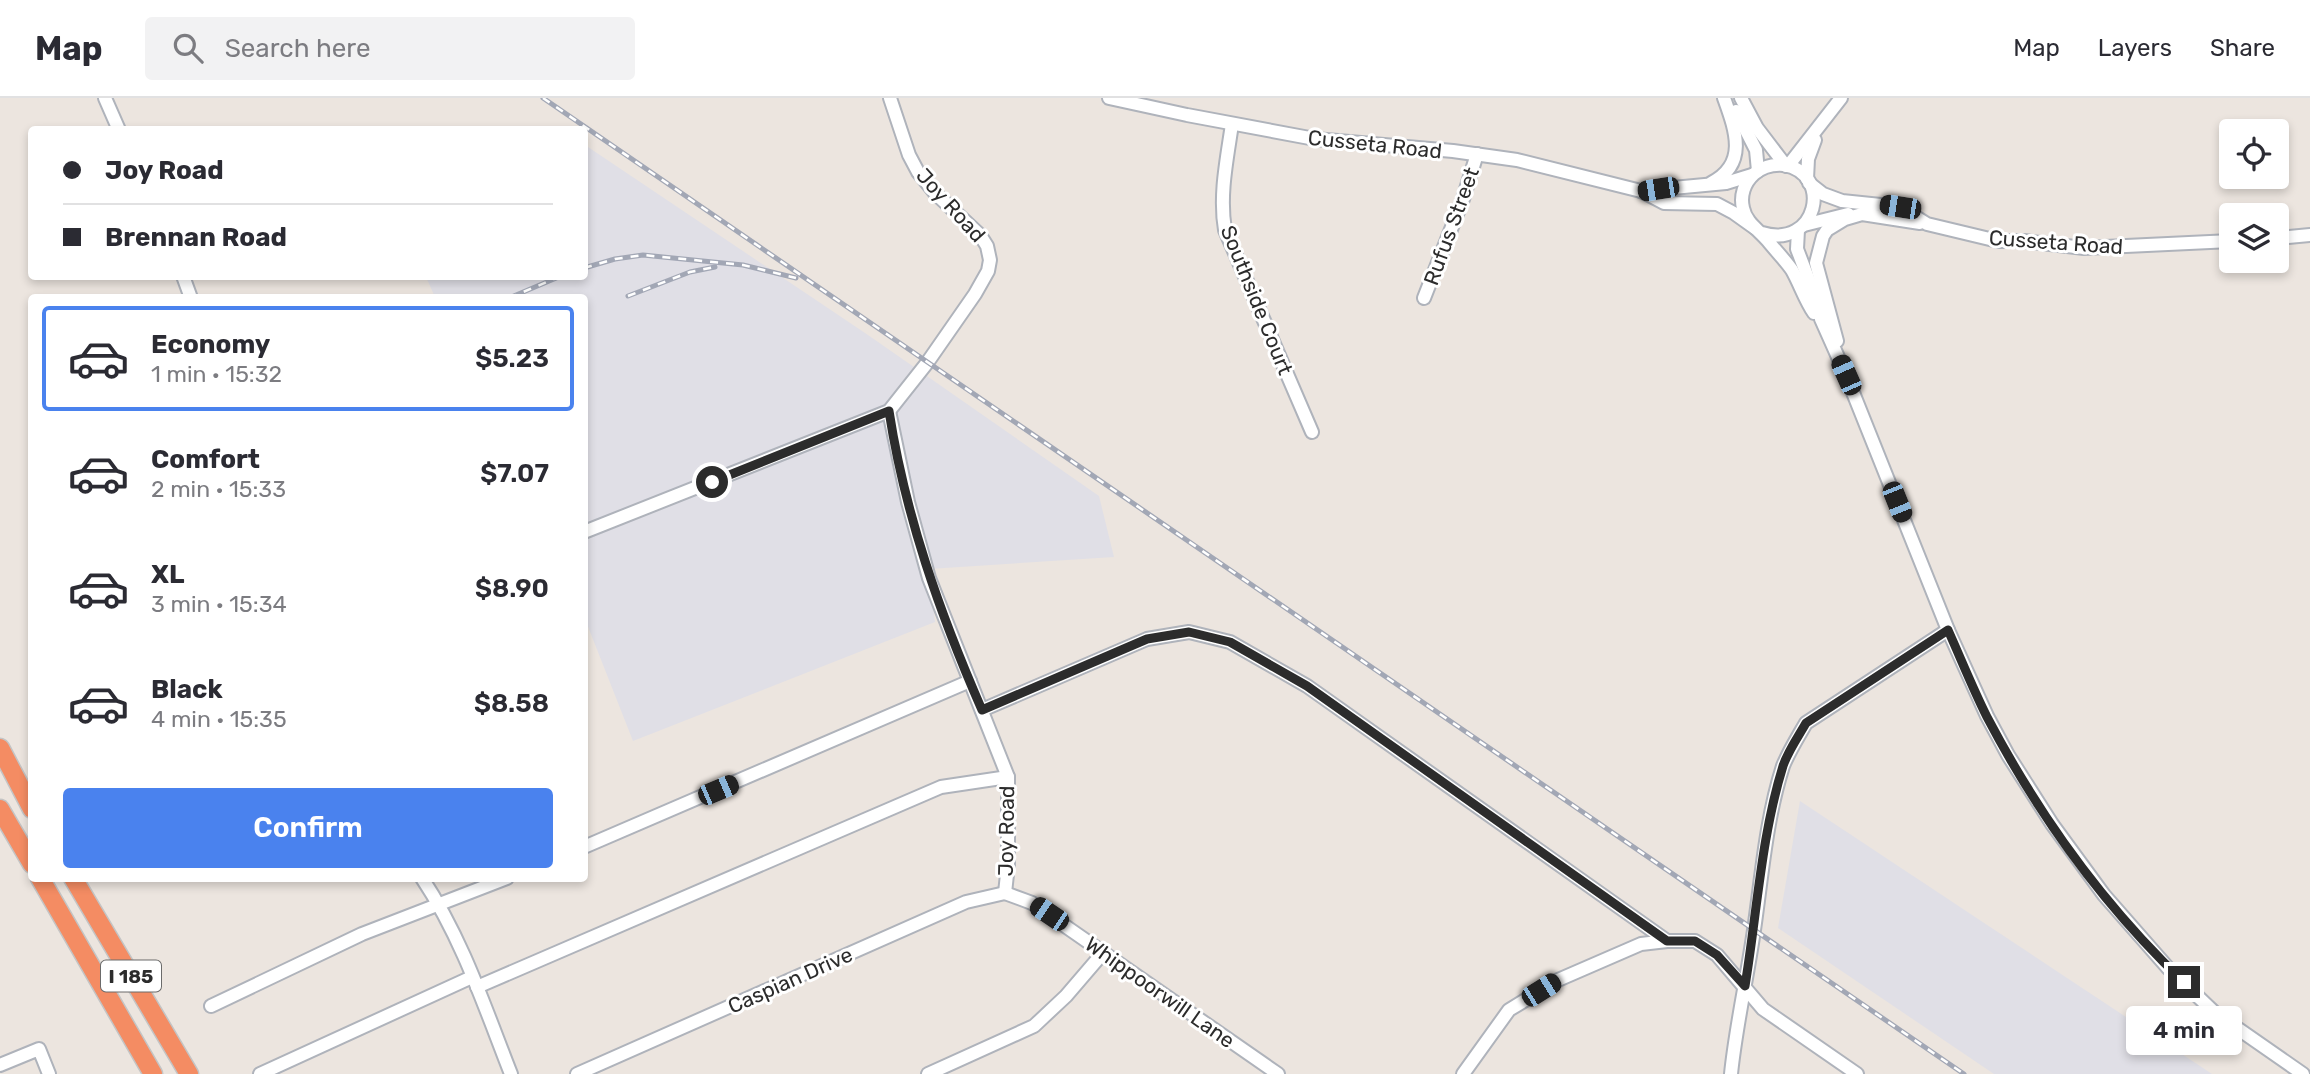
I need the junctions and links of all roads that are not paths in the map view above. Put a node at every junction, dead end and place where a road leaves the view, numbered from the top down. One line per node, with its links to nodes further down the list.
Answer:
1 (105, 98): 9 (street)
2 (890, 98): 27 (street, Joy Road)
3 (1109, 98): 8 (street, Cusseta Road)
4 (1724, 98): 15 (street)
5 (1730, 98): 13 (street)
6 (1741, 98): 12 (street)
7 (1841, 98): 10 (street)
8 (1231, 124): 11 (street, Cusseta Road); 28 (street, Southside Court)
9 (117, 126)
10 (1818, 130): 12 (street); 14 (street)
11 (1477, 154): 16 (street, Cusseta Road); 24 (street, Rufus Street)
12 (1787, 166): 13 (street); 14 (street)
13 (1755, 173): 15 (street, Cusseta Road); 20 (street)
14 (1808, 181): 18 (street, Cusseta Road); 19 (street)
15 (1704, 186): 16 (street, Cusseta Road)
16 (1641, 191): 20 (street, Cusseta Road)
17 (1862, 214): 18 (street); 19 (street); 26 (street)
18 (1927, 224): 23 (street, Cusseta Road)
19 (1801, 227): 20 (street); 25 (street)
20 (1758, 231): 25 (street)
21 (2310, 236): 22 (street)
22 (2289, 237)
23 (2219, 242)
24 (1424, 298)
25 (1821, 319): 26 (street)
26 (1846, 375): 30 (street)
27 (889, 411): 29 (street, Joy Road); 31 (street, Joy Road)
28 (1312, 432)
29 (588, 530)
30 (1948, 630): 48 (street); 62 (street)
31 (970, 681): 32 (street, Joy Road); 37 (street)
32 (982, 710): 34 (street, Joy Road); 45 (street)
33 (0, 748): 35 (highway)
34 (1008, 778): 43 (street, Joy Road); 47 (street)
35 (28, 801)
36 (0, 809): 38 (highway)
37 (588, 845)
38 (28, 857)
39 (42, 882): 52 (highway, I 185)
40 (75, 882): 53 (highway, I 185)
41 (425, 882): 44 (street)
42 (497, 882): 44 (street)
43 (1005, 893): 46 (street, Whippoorwill Lane); 56 (street, Caspian Drive)
44 (440, 906): 47 (street); 49 (street)
45 (1667, 941): 48 (street); 59 (street)
46 (1102, 954): 57 (street); 58 (street, Whippoorwill Lane)
47 (475, 982): 54 (street); 55 (street)
48 (1745, 986): 60 (street); 61 (street)
49 (211, 1006)
50 (0, 1065): 51 (street)
51 (49, 1074)
52 (153, 1074)
53 (189, 1074)
54 (260, 1074)
55 (511, 1074)
56 (577, 1074)
57 (928, 1074)
58 (1278, 1074)
59 (1463, 1074)
60 (1731, 1074)
61 (1857, 1074)
62 (2303, 1074)

